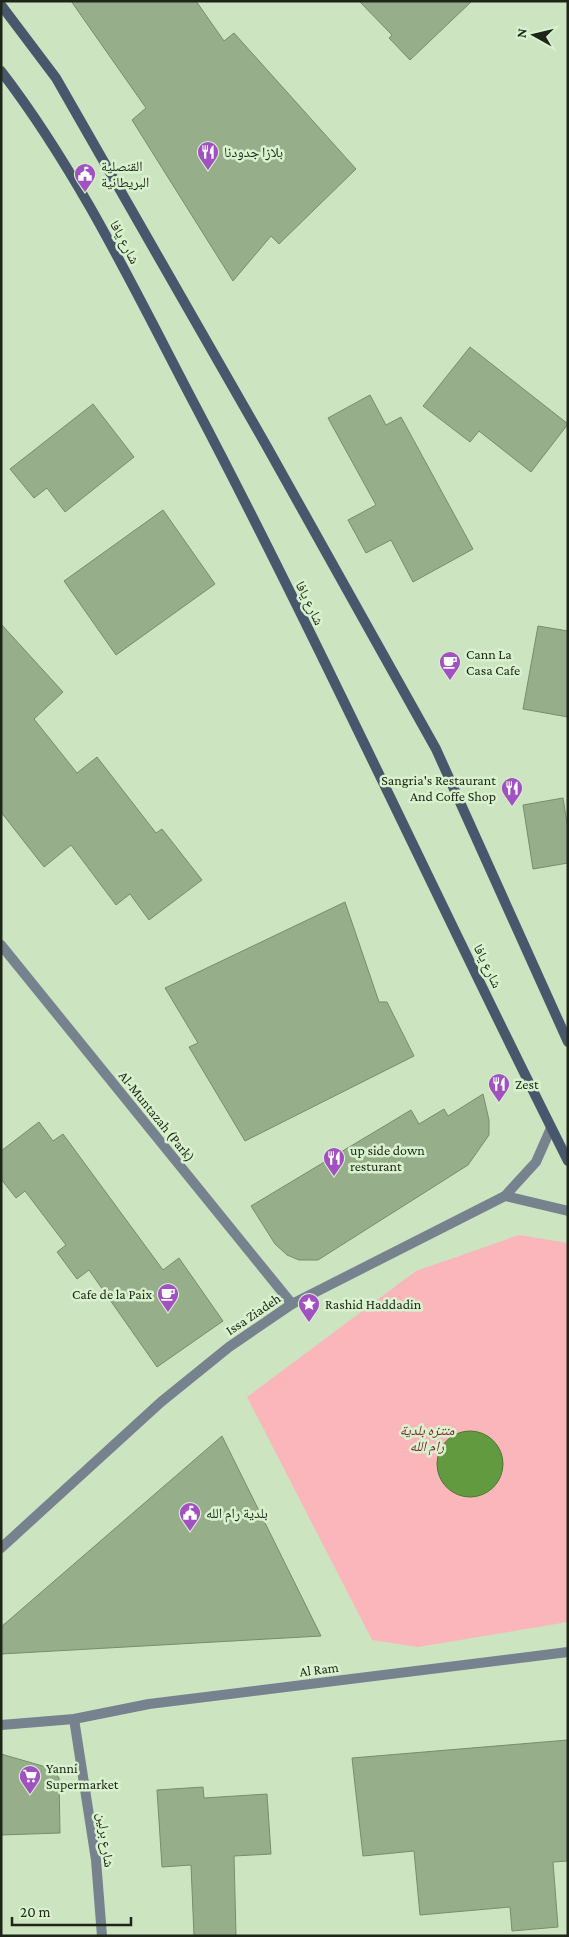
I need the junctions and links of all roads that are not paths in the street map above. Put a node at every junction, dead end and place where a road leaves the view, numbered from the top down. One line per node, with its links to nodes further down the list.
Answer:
1 (1, 5): 4 (main road, شارع يافا)
2 (1, 71): 5 (main road, شارع يافا)
3 (1, 945): 9 (street, Al-Muntazah (Park))
4 (568, 1042)
5 (551, 1128): 6 (main road, شارع يافا); 7 (street)
6 (568, 1161)
7 (505, 1196): 8 (street); 9 (street, Issa Ziadeh)
8 (568, 1211)
9 (292, 1304): 10 (street, Issa Ziadeh)
10 (1, 1548)
11 (568, 1652): 12 (street, Al Ram)
12 (74, 1719): 13 (street, Al Ram); 14 (street, شارع برلين)
13 (1, 1725)
14 (102, 1936)

